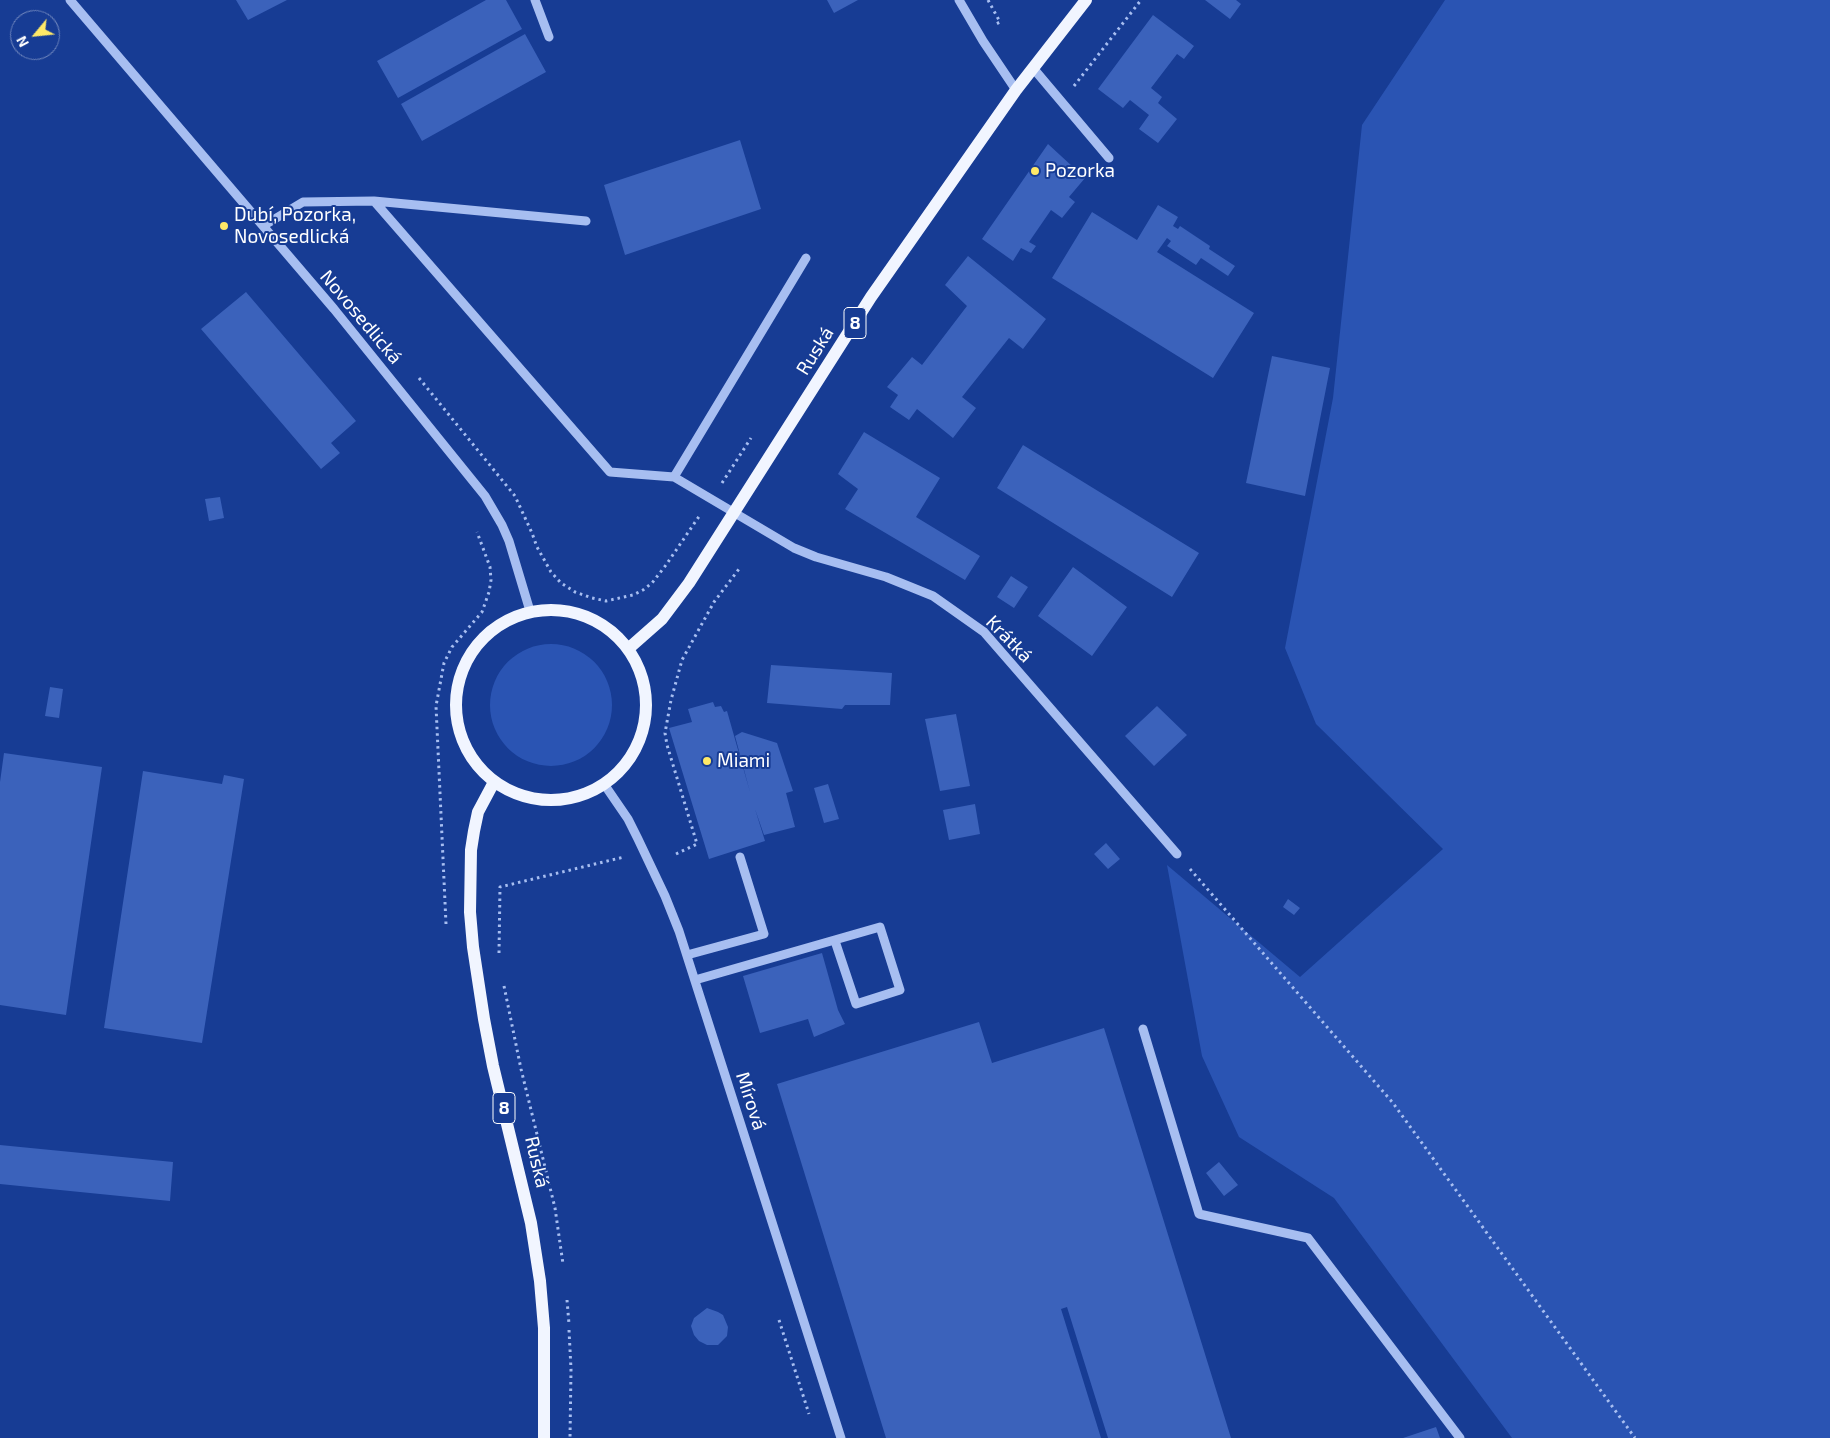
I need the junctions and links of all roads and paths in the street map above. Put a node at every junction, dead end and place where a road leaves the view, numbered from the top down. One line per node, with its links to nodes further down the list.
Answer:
1 (70, 0): 13 (street, Novosedlická)
2 (534, 0): 6 (street)
3 (959, 0): 8 (street)
4 (1086, 0): 7 (main road, Ruská / 8)
5 (1141, 0): 9 (path)
6 (549, 37)
7 (1033, 68): 8 (main road, Ruská / 8); 9 (street)
8 (1016, 90): 16 (main road, Ruská / 8)
9 (1062, 102): 10 (street)
10 (1109, 158)
11 (374, 201): 12 (street); 13 (street); 15 (street)
12 (586, 222)
13 (263, 226): 18 (street, Novosedlická)
14 (806, 258): 15 (street)
15 (674, 477): 16 (street, Krátká)
16 (734, 513): 19 (main road, Ruská / 8); 23 (street, Krátká)
17 (739, 569): 22 (path)
18 (530, 611): 19 (main road); 20 (main road)
19 (628, 649): 21 (main road)
20 (494, 782): 21 (main road); 33 (main road, Ruská / 8)
21 (604, 784): 28 (street, Mírová)
22 (676, 854)
23 (1177, 854): 36 (path)
24 (633, 855): 26 (path)
25 (740, 857): 28 (street)
26 (500, 887)
27 (835, 941): 27 (street); 29 (street)
28 (687, 955): 29 (street, Mírová)
29 (695, 980): 34 (street, Mírová)
30 (1143, 1029): 35 (street)
31 (778, 1317): 32 (path)
32 (812, 1420)
33 (544, 1438)
34 (841, 1438)
35 (1460, 1438)
36 (1635, 1438)

